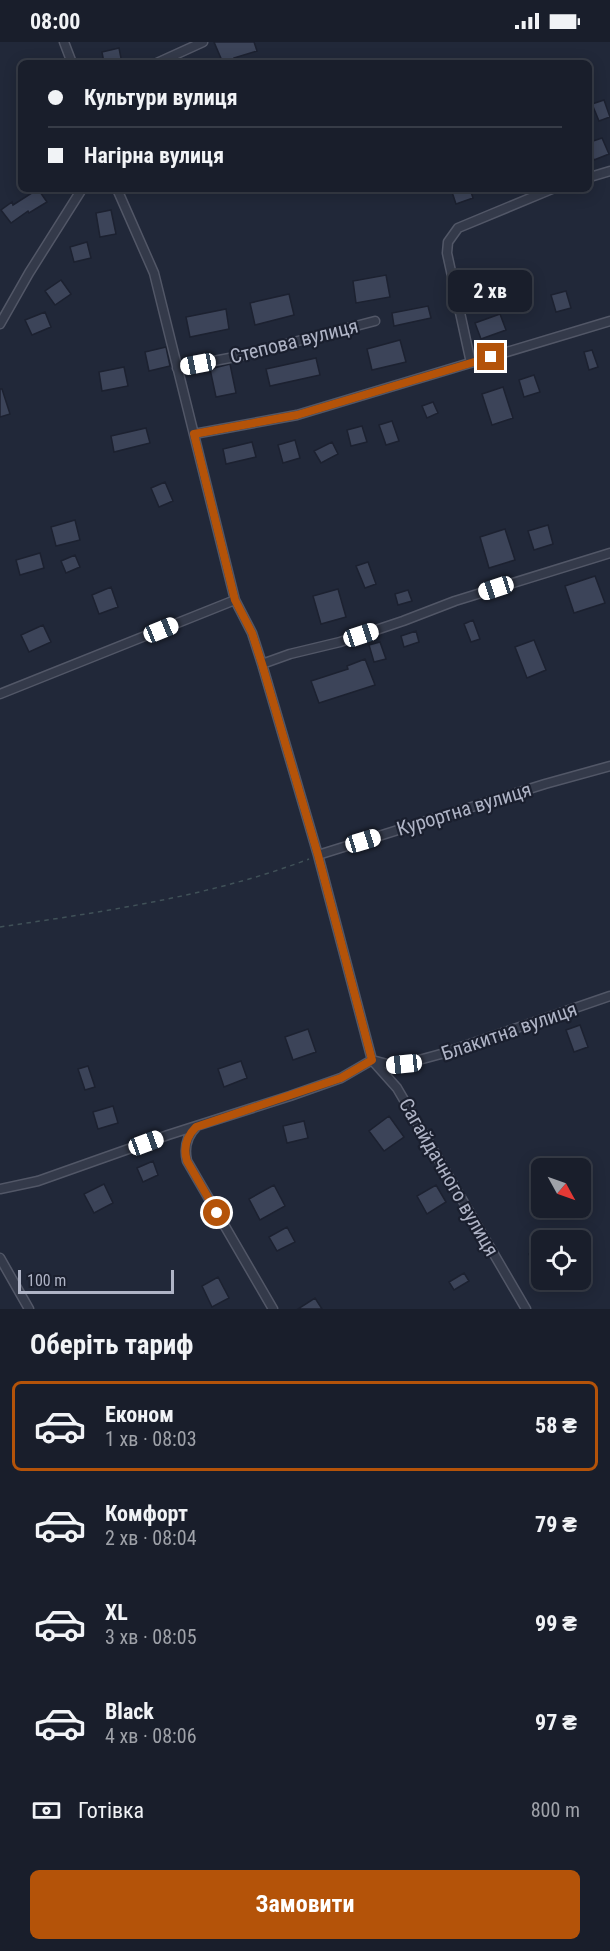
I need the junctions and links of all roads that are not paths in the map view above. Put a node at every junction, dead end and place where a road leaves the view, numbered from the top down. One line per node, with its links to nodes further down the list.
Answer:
1 (64, 42): 3 (street)
2 (203, 42): 4 (street)
3 (71, 60)
4 (164, 60)
5 (610, 171): 6 (street)
6 (592, 176)
7 (80, 192): 12 (street)
8 (118, 192): 14 (street)
9 (545, 192): 13 (street)
10 (375, 321): 14 (street, Степова вулиця)
11 (610, 321): 13 (street)
12 (0, 324)
13 (471, 363): 15 (street)
14 (177, 368): 15 (street)
15 (194, 434): 17 (street)
16 (610, 553): 18 (street)
17 (235, 600): 18 (street, Сагайдачного вулиця); 19 (street)
18 (262, 664): 21 (street, Сагайдачного вулиця)
19 (0, 694)
20 (610, 766): 21 (street, Курортна вулиця)
21 (318, 855): 23 (street, Сагайдачного вулиця)
22 (610, 996): 23 (street, Блакитна вулиця)
23 (372, 1060): 24 (street); 29 (street, Сагайдачного вулиця)
24 (196, 1127): 25 (street); 28 (street)
25 (0, 1189)
26 (0, 1258): 27 (street)
27 (29, 1309)
28 (273, 1309)
29 (526, 1309)

